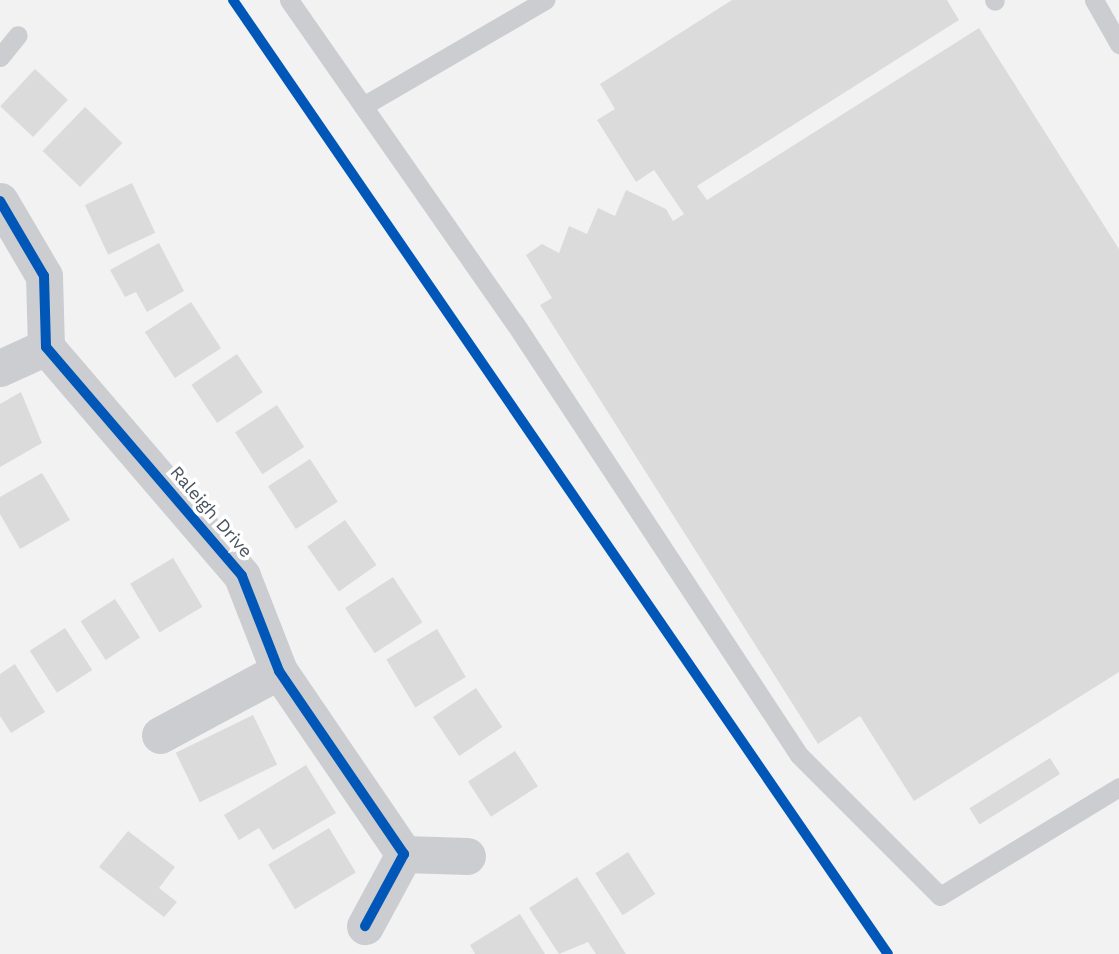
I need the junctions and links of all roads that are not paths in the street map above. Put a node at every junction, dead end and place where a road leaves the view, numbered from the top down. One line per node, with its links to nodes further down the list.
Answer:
1 (289, 0): 7 (lane)
2 (545, 0): 7 (lane)
3 (1094, 0): 5 (lane)
4 (18, 35): 6 (lane)
5 (1119, 44)
6 (0, 57)
7 (363, 106): 13 (lane)
8 (0, 201): 9 (street)
9 (46, 347): 10 (street); 11 (street, Raleigh Drive)
10 (0, 368)
11 (279, 671): 12 (street); 14 (street, Raleigh Drive)
12 (160, 735)
13 (1119, 787)
14 (404, 854): 15 (street); 16 (street)
15 (467, 856)
16 (365, 926)

